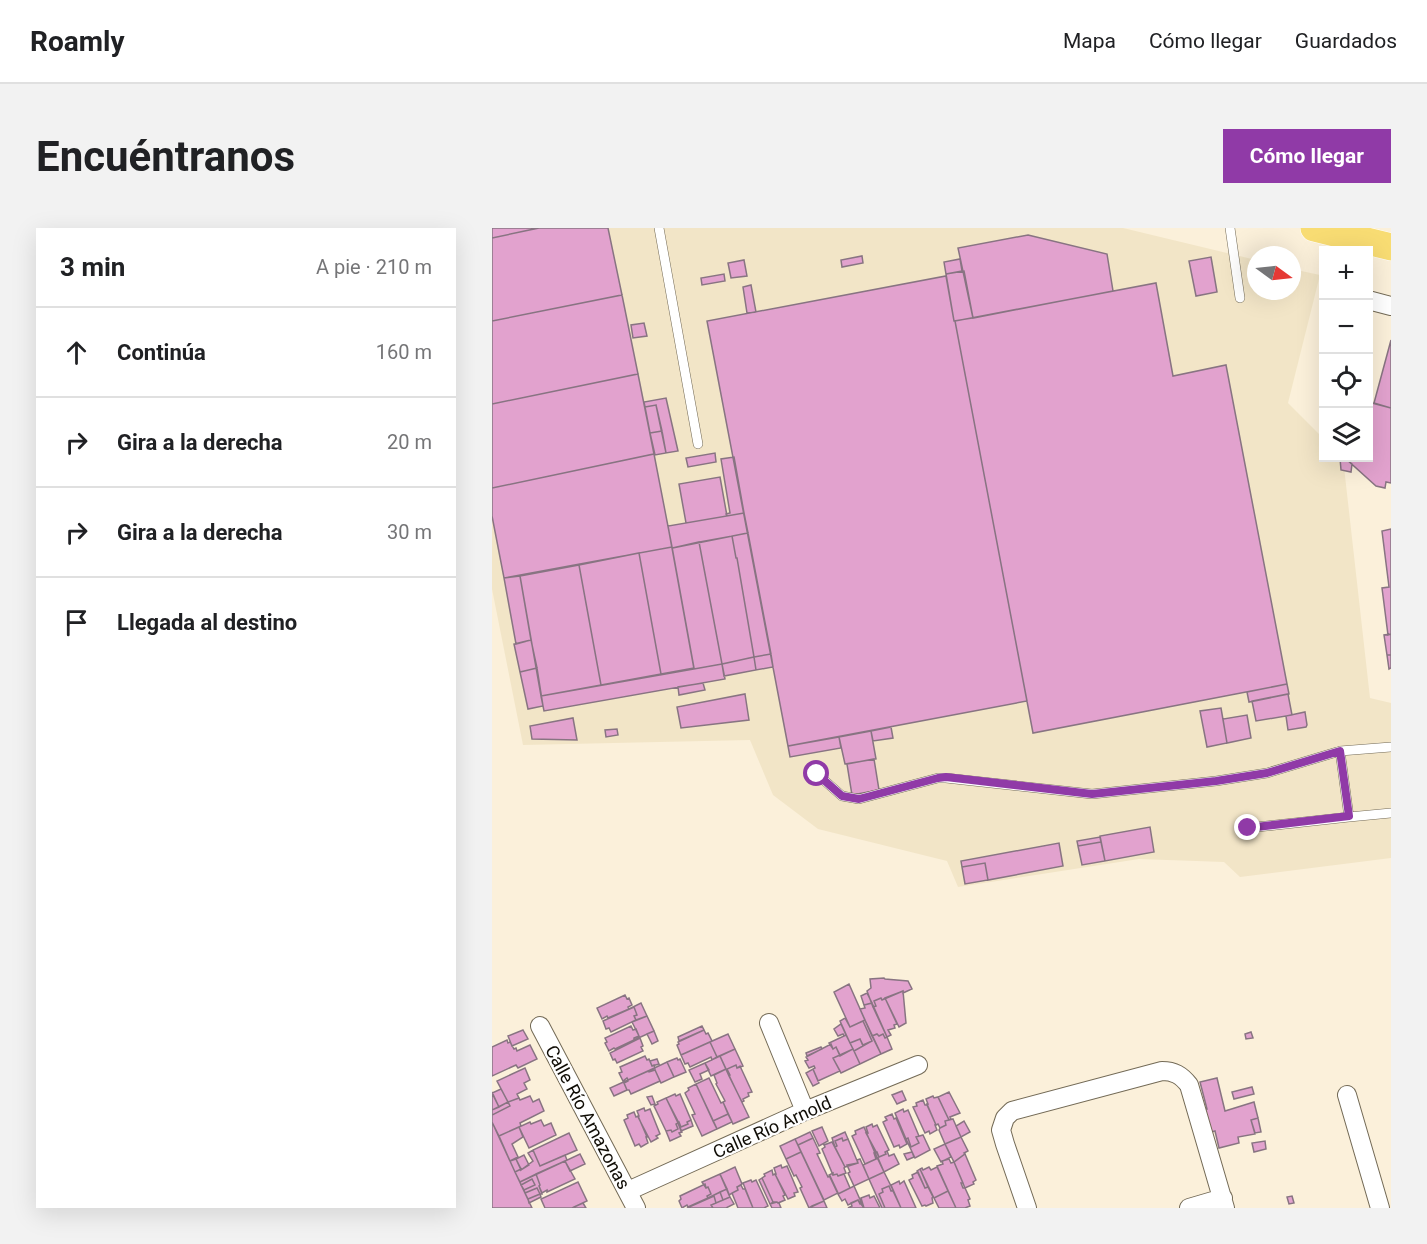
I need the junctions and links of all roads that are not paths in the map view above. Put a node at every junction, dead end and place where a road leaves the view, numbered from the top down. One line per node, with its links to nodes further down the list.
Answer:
1 (658, 228): 8 (lane)
2 (1230, 228): 5 (lane)
3 (1324, 237): 4 (main road)
4 (1391, 248)
5 (1240, 298)
6 (1373, 301): 7 (street)
7 (1391, 306)
8 (698, 444)
9 (1391, 747): 10 (lane)
10 (1340, 751): 11 (lane); 13 (lane)
11 (817, 774)
12 (1391, 813): 13 (lane)
13 (1349, 816): 14 (lane)
14 (1248, 828)
15 (770, 1023): 19 (street)
16 (540, 1026): 20 (street, Calle Río Amazonas)
17 (918, 1065): 19 (street, Calle Río Arnold)
18 (1347, 1095): 25 (street)
19 (806, 1111): 20 (street, Calle Río Arnold)
20 (628, 1191): 22 (street, Calle Río Amazonas)
21 (1224, 1203): 23 (street); 24 (street)
22 (636, 1208)
23 (1028, 1208)
24 (1189, 1208)
25 (1380, 1208)

